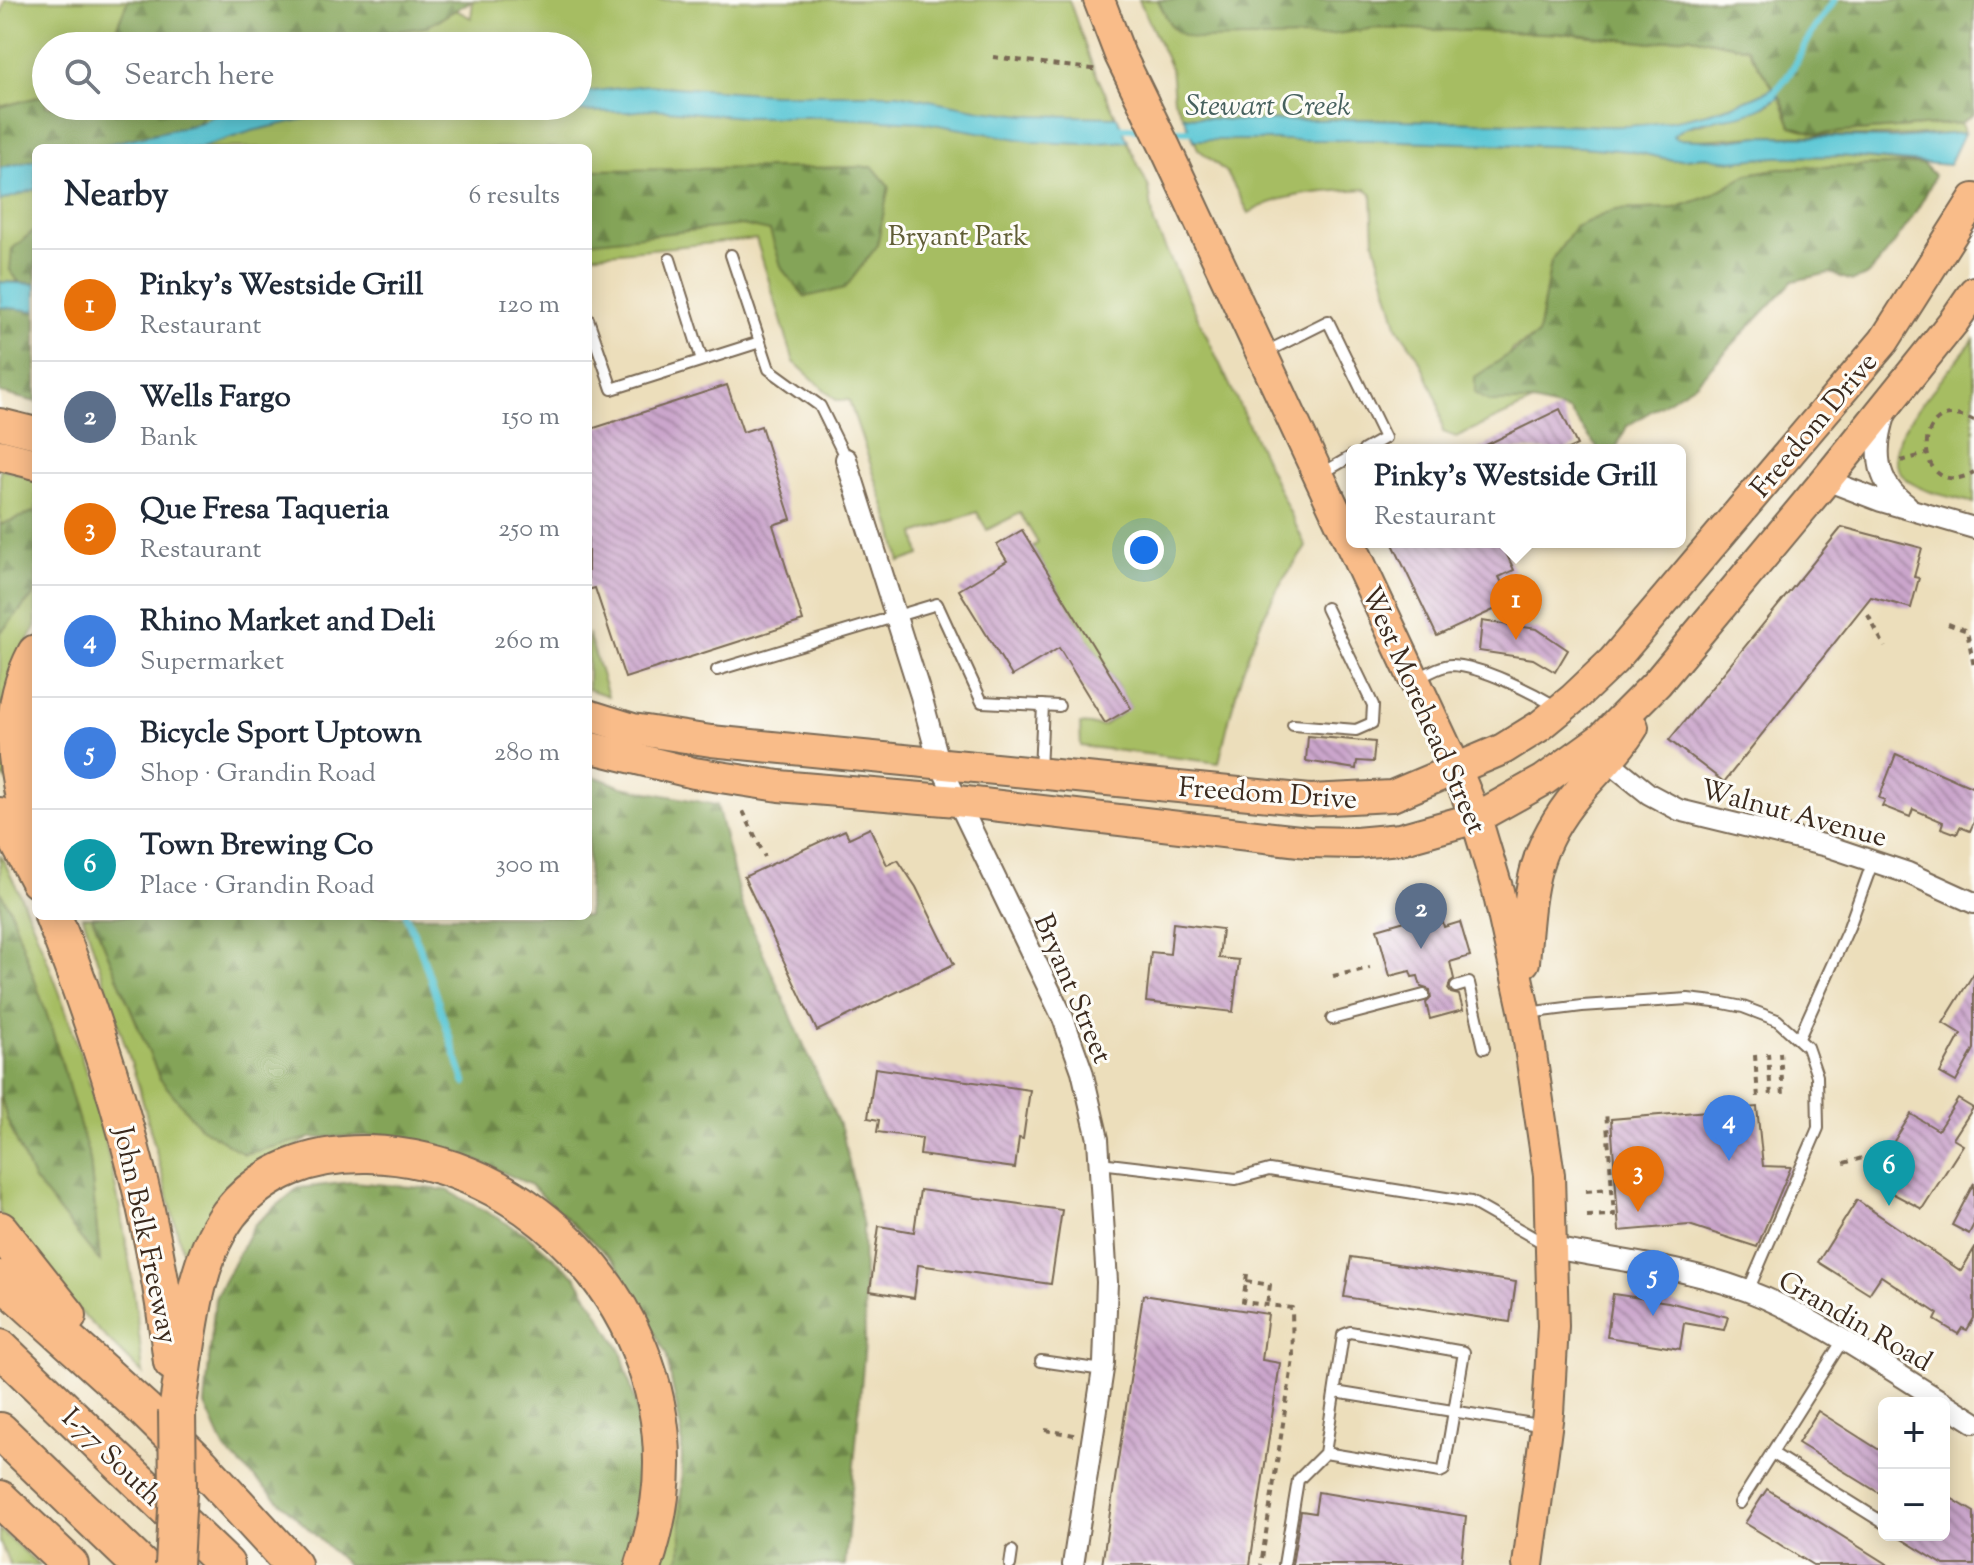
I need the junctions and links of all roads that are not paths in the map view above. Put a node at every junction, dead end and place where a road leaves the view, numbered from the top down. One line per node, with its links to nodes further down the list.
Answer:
1 (1099, 0): 9 (main road, West Morehead Street)
2 (1974, 199): 7 (main road, Freedom Drive)
3 (731, 255): 8 (lane)
4 (670, 259): 10 (lane)
5 (1974, 292): 11 (main road, Freedom Drive)
6 (592, 331): 10 (lane)
7 (1884, 341): 20 (main road); 33 (main road, Freedom Drive)
8 (760, 342): 10 (lane); 16 (lane)
9 (1262, 354): 14 (lane); 19 (main road, West Morehead Street)
10 (702, 360)
11 (1892, 397): 20 (main road, Freedom Drive); 21 (street)
12 (0, 424): 13 (main road)
13 (32, 432)
14 (1374, 444)
15 (0, 455): 18 (main road)
16 (846, 459): 26 (street, Bryant Street)
17 (1346, 459): 19 (lane)
18 (32, 463)
19 (1319, 475): 23 (main road, West Morehead Street)
20 (1826, 480): 21 (street); 30 (main road, Freedom Drive)
21 (1914, 510): 22 (street)
22 (1974, 528)
23 (1346, 533)
24 (1353, 548): 29 (main road, West Morehead Street)
25 (1326, 608): 35 (lane)
26 (897, 618): 28 (lane); 31 (lane); 38 (street, Bryant Street)
27 (32, 662): 44 (highway)
28 (717, 670)
29 (1415, 680): 33 (lane); 39 (main road, West Morehead Street)
30 (1657, 683): 37 (main road); 43 (main road, Freedom Drive)
31 (1043, 705): 32 (lane); 40 (lane)
32 (1059, 706)
33 (1561, 709): 39 (main road, Freedom Drive)
34 (592, 716): 38 (main road, Freedom Drive)
35 (1293, 725)
36 (592, 748): 41 (main road, Freedom Drive)
37 (1608, 761): 45 (street, Walnut Avenue); 51 (main road)
38 (939, 762): 40 (main road, Freedom Drive); 41 (street, Bryant Street)
39 (1456, 769): 40 (main road, Freedom Drive); 43 (main road, West Morehead Street)
40 (1039, 772)
41 (957, 801): 43 (main road, Freedom Drive); 55 (street, Bryant Street)
42 (0, 813): 46 (main road)
43 (1476, 818): 51 (main road, West Morehead Street)
44 (32, 832)
45 (1873, 861): 47 (street, Walnut Avenue); 53 (lane)
46 (32, 874)
47 (1974, 903)
48 (55, 920): 67 (highway, John Belk Freeway)
49 (1456, 987): 54 (lane)
50 (1424, 995): 52 (lane)
51 (1523, 1002): 53 (lane); 57 (main road, West Morehead Street)
52 (1332, 1019)
53 (1799, 1038): 59 (lane)
54 (1484, 1048)
55 (1100, 1163): 57 (lane); 63 (street, Bryant Street)
56 (0, 1230): 67 (highway)
57 (1552, 1248): 59 (street, Grandin Road); 70 (main road, West Morehead Street)
58 (0, 1279): 67 (highway)
59 (1748, 1291): 60 (street, Grandin Road)
60 (1843, 1340): 65 (street, Grandin Road); 73 (lane)
61 (0, 1348): 82 (highway, I-77 South)
62 (1041, 1361): 63 (lane)
63 (1103, 1370): 87 (street, Bryant Street)
64 (1335, 1392): 68 (lane); 68 (lane); 72 (lane)
65 (1934, 1397)
66 (1950, 1407): 69 (street, Grandin Road)
67 (161, 1410): 74 (highway); 81 (highway, John Belk Freeway, bridge); 85 (highway)
68 (1456, 1412): 70 (lane); 72 (lane)
69 (1974, 1422)
70 (1547, 1426): 89 (main road, West Morehead Street)
71 (0, 1431): 80 (highway)
72 (1325, 1453): 88 (lane)
73 (1772, 1453): 76 (lane); 77 (lane)
74 (201, 1465): 83 (highway); 84 (highway)
75 (0, 1499): 79 (highway)
76 (1740, 1503)
77 (1878, 1519)
78 (1012, 1551): 86 (lane)
79 (70, 1565)
80 (140, 1565)
81 (174, 1565)
82 (226, 1565)
83 (293, 1565)
84 (315, 1565)
85 (644, 1565)
86 (1010, 1565)
87 (1073, 1565)
88 (1284, 1565)
89 (1528, 1565)

